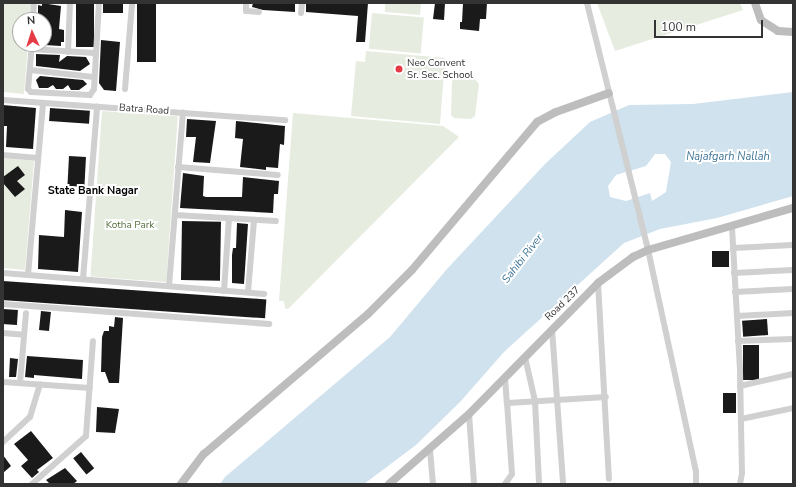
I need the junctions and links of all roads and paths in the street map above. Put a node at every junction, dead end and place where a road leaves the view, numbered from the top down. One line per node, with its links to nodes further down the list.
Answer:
1 (70, 3): 13 (street)
2 (99, 3): 14 (street)
3 (132, 3): 17 (street)
4 (246, 3): 8 (street)
5 (302, 3): 9 (street)
6 (587, 3): 18 (street)
7 (755, 3): 10 (street)
8 (259, 12)
9 (301, 13)
10 (793, 32)
11 (52, 50): 13 (street)
12 (31, 52): 15 (street)
13 (68, 52): 14 (street)
14 (95, 54): 16 (street)
15 (30, 70): 16 (street); 16 (street)
16 (94, 77)
17 (125, 89)
18 (609, 93): 36 (street); 80 (street)
19 (3, 100): 20 (street, Batra Road)
20 (43, 103): 21 (street, Batra Road); 25 (street)
21 (97, 107): 22 (street, Batra Road); 41 (street)
22 (183, 113): 23 (street, Batra Road); 26 (street)
23 (285, 120)
24 (3, 155): 25 (street)
25 (38, 158): 40 (street)
26 (178, 167): 27 (street); 29 (street)
27 (278, 175)
28 (793, 208): 33 (street, Road 237)
29 (175, 215): 30 (street); 43 (street)
30 (229, 218): 31 (street); 45 (street)
31 (254, 220): 32 (street); 46 (street)
32 (276, 221)
33 (732, 226): 35 (street); 36 (street, Road 237)
34 (793, 245): 35 (street)
35 (733, 248): 39 (street)
36 (648, 250): 42 (street, Road 237); 86 (street)
37 (793, 270): 39 (street)
38 (3, 273): 40 (street)
39 (734, 273): 47 (street)
40 (28, 275): 41 (street)
41 (83, 279): 43 (street)
42 (598, 283): 54 (street, Road 237); 68 (street)
43 (169, 286): 45 (street)
44 (793, 289): 47 (street)
45 (224, 291): 46 (street)
46 (248, 292): 48 (street)
47 (735, 292): 52 (street)
48 (264, 294)
49 (3, 304): 53 (street)
50 (26, 313): 56 (street)
51 (793, 313): 52 (street)
52 (737, 316): 59 (street)
53 (269, 324)
54 (552, 329): 60 (street, Road 237); 69 (street)
55 (3, 333): 56 (street)
56 (24, 334): 64 (street)
57 (793, 339): 59 (street)
58 (93, 341): 67 (street)
59 (738, 341): 66 (street)
60 (525, 357): 62 (street, Road 237); 70 (street)
61 (793, 374): 66 (street)
62 (505, 377): 71 (street); 73 (street, Road 237)
63 (3, 382): 64 (street)
64 (20, 383): 65 (street)
65 (40, 384): 67 (street); 75 (street)
66 (740, 386): 74 (street)
67 (90, 388): 79 (street)
68 (606, 397): 69 (street); 77 (street)
69 (559, 400): 70 (street); 85 (street)
70 (535, 401): 71 (street); 84 (street)
71 (507, 403): 83 (street)
72 (793, 408): 74 (street)
73 (469, 414): 76 (street, Road 237); 82 (street)
74 (741, 418): 87 (street)
75 (3, 442)
76 (430, 450): 78 (street, Road 237); 81 (street)
77 (609, 479)
78 (391, 483)
79 (32, 484)
80 (181, 484)
81 (433, 484)
82 (474, 484)
83 (505, 484)
84 (539, 484)
85 (563, 484)
86 (696, 484)
87 (740, 484)

